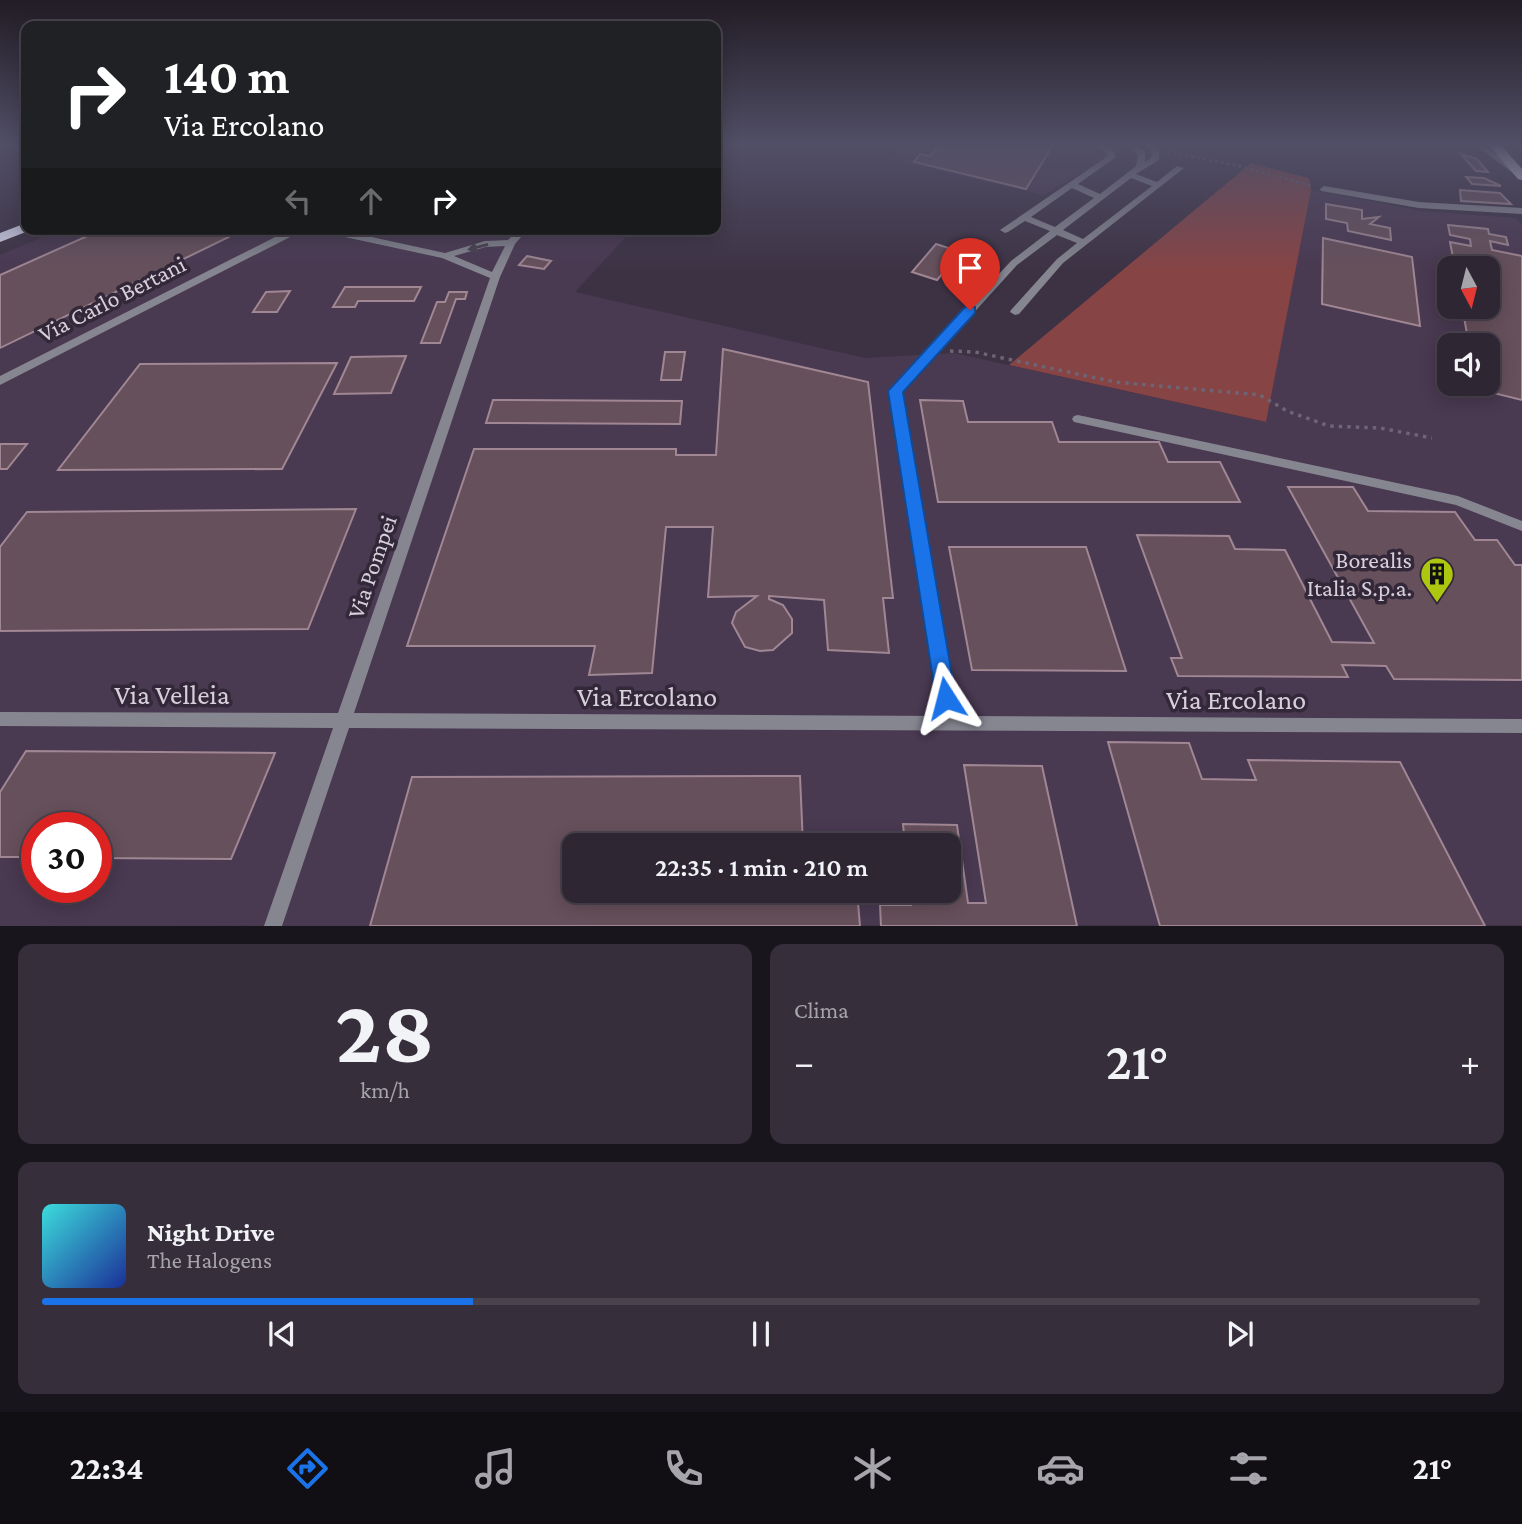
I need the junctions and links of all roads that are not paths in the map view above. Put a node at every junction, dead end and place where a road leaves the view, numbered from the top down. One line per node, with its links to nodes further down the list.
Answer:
1 (1071, 186): 8 (street)
2 (1076, 186): 6 (street)
3 (1115, 186): 6 (street)
4 (1156, 186): 17 (street)
5 (1324, 189): 7 (street)
6 (1100, 197): 9 (street)
7 (1522, 212)
8 (1024, 217): 9 (street); 11 (street)
9 (1054, 229): 17 (street); 26 (street)
10 (21, 230): 15 (main road)
11 (1005, 230)
12 (286, 235): 21 (street, Via Carlo Bertani)
13 (349, 235): 18 (street, Via Carlo Bertani)
14 (518, 235): 16 (street, Via Pompei)
15 (0, 239)
16 (511, 243): 18 (street, Via Carlo Bertani, one-way to 18); 19 (street, Via Pompei)
17 (1084, 243): 20 (street)
18 (445, 256): 19 (street, Via Carlo Bertani)
19 (495, 277): 25 (street, Via Pompei)
20 (1015, 312)
21 (0, 381)
22 (1078, 419): 23 (street)
23 (1522, 526)
24 (0, 719): 25 (street, Via Velleia)
25 (343, 721): 26 (street, Via Ercolano); 28 (street, Via Pompei)
26 (950, 724): 27 (street, Via Ercolano)
27 (1522, 726)
28 (273, 926)

